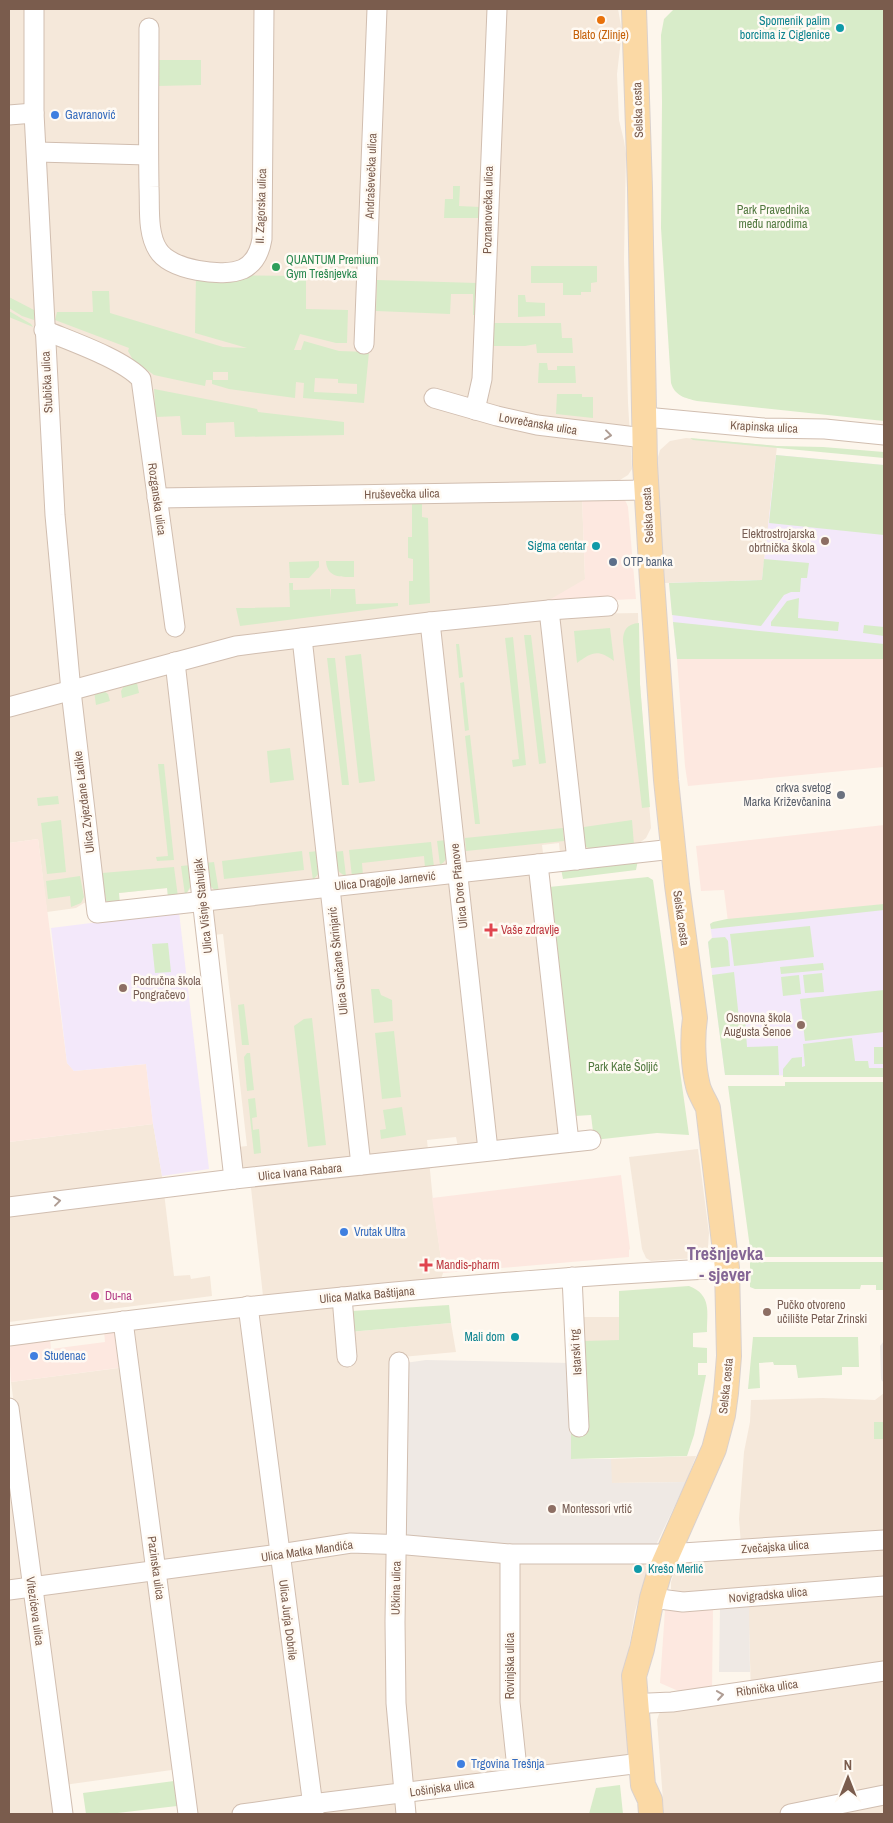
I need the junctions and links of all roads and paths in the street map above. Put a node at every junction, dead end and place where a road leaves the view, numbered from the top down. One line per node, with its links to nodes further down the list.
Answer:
1 (34, 9): 7 (street, Stubička ulica)
2 (264, 9): 10 (street, II. Zagorska ulica)
3 (377, 9): 12 (street, Andraševečka ulica)
4 (497, 9): 14 (street, Poznanovečka ulica)
5 (634, 9): 15 (main road, Selska cesta)
6 (149, 28): 10 (street, II. Zagorska ulica)
7 (34, 113): 8 (street); 9 (street, Stubička ulica)
8 (9, 115)
9 (37, 152): 10 (street); 11 (street, Stubička ulica)
10 (148, 155)
11 (44, 330): 18 (street, Rozganska ulica); 25 (street, Stubička ulica)
12 (364, 344)
13 (434, 398): 14 (street, Lovrečanska ulica)
14 (474, 410): 15 (street, Lovrečanska ulica, one-way to 15)
15 (644, 427): 16 (street, Krapinska ulica); 17 (main road, Selska cesta)
16 (884, 435)
17 (646, 490): 18 (street, Hruševečka ulica); 27 (main road, Selska cesta)
18 (157, 498): 22 (street, Rozganska ulica)
19 (608, 606): 20 (street)
20 (550, 610): 21 (street); 28 (street)
21 (430, 622): 23 (street); 30 (street, Ulica Dore Pfanove)
22 (175, 627)
23 (302, 638): 24 (street); 31 (street, Ulica Sunčane Škrinjarić)
24 (175, 662): 25 (street); 32 (street, Ulica Višnje Stahuljak)
25 (71, 690): 26 (street); 33 (street, Ulica Zvjezdane Ladike)
26 (9, 707)
27 (673, 849): 28 (street, Ulica Dragojle Jarnević); 40 (main road, Selska cesta)
28 (577, 860): 29 (street, Ulica Dragojle Jarnević)
29 (538, 864): 30 (street, Ulica Dragojle Jarnević); 35 (street)
30 (457, 873): 31 (street, Ulica Dragojle Jarnević); 36 (street, Ulica Dore Pfanove)
31 (330, 887): 32 (street, Ulica Dragojle Jarnević); 37 (street, Ulica Sunčane Škrinjarić)
32 (203, 902): 33 (street, Ulica Dragojle Jarnević); 38 (street, Ulica Višnje Stahuljak)
33 (97, 913)
34 (591, 1140): 35 (street, Ulica Ivana Rabara)
35 (569, 1142): 36 (street, Ulica Ivana Rabara)
36 (488, 1150): 37 (street, Ulica Ivana Rabara)
37 (361, 1165): 38 (street, Ulica Ivana Rabara)
38 (234, 1179): 39 (street, Ulica Ivana Rabara, one-way to 38)
39 (9, 1207)
40 (727, 1268): 41 (street, Ulica Matka Baštijana); 54 (main road, Selska cesta)
41 (572, 1277): 42 (street, Ulica Matka Baštijana); 49 (street, Istarski trg)
42 (342, 1297): 43 (street, Ulica Matka Baštijana); 46 (street)
43 (248, 1306): 44 (street, Ulica Matka Baštijana); 52 (street, Ulica Jurja Dobrile)
44 (123, 1321): 45 (street, Ulica Matka Baštijana); 55 (street, Pazinska ulica)
45 (9, 1336)
46 (347, 1357)
47 (399, 1362): 51 (street, Učkina ulica)
48 (9, 1408): 56 (street, Vitezićeva ulica)
49 (579, 1427)
50 (884, 1540): 54 (street, Zvečajska ulica)
51 (396, 1545): 52 (street, Ulica Matka Mandića); 53 (street, Ulica Matka Mandića); 65 (street, Učkina ulica)
52 (280, 1554): 55 (street, Ulica Matka Mandića); 68 (street, Ulica Jurja Dobrile)
53 (510, 1554): 54 (street, Ulica Matka Mandića); 64 (street, Rovinjska ulica)
54 (666, 1554): 59 (main road, Selska cesta)
55 (156, 1570): 56 (street, Ulica Matka Mandića); 70 (street, Pazinska ulica)
56 (32, 1586): 58 (street, Ulica Matka Mandića); 69 (street, Vitezićeva ulica)
57 (884, 1586): 59 (street, Novigradska ulica)
58 (9, 1590)
59 (652, 1598): 60 (main road, Selska cesta)
60 (642, 1649): 62 (main road, Selska cesta); 63 (main road, Selska cesta)
61 (884, 1671): 62 (street, Ribnička ulica, one-way to 61)
62 (649, 1703): 67 (main road, Selska cesta)
63 (641, 1763): 64 (street, Lošinjska ulica); 67 (main road, Selska cesta)
64 (518, 1778): 65 (street, Lošinjska ulica)
65 (403, 1793): 68 (street, Lošinjska ulica); 72 (street, Učkina ulica)
66 (884, 1795): 73 (street)
67 (651, 1807)
68 (313, 1809): 71 (street, Lošinjska ulica)
69 (63, 1814)
70 (188, 1814)
71 (242, 1814)
72 (406, 1814)
73 (790, 1814)

